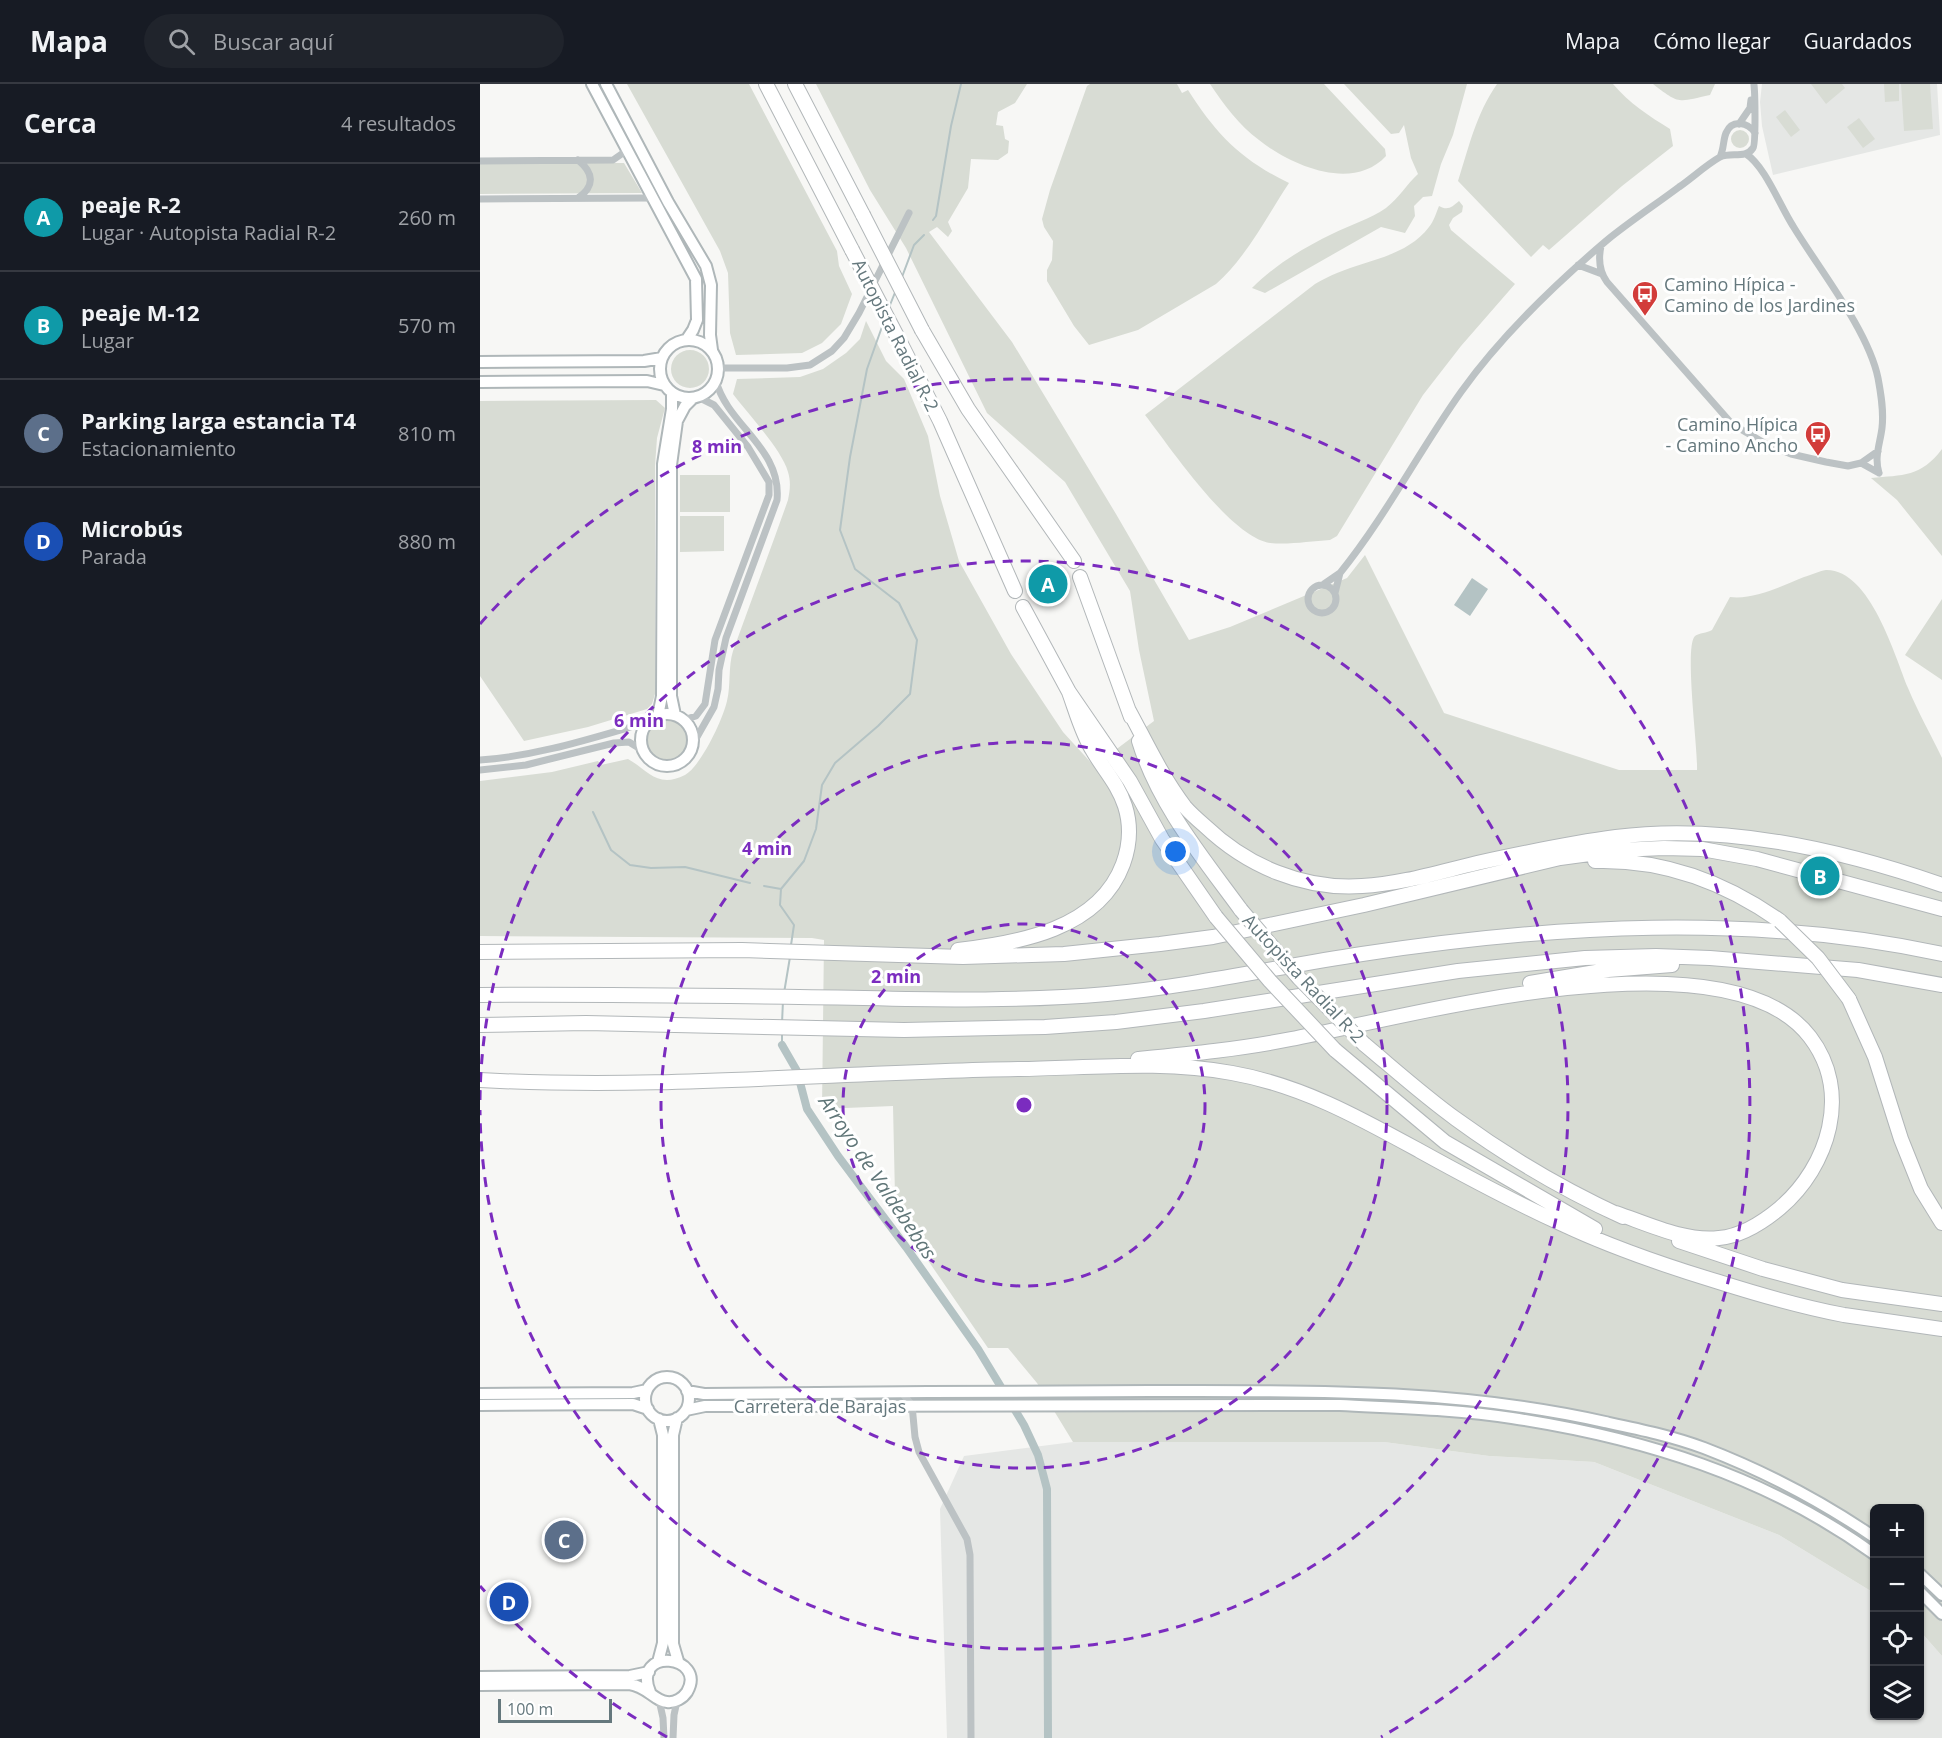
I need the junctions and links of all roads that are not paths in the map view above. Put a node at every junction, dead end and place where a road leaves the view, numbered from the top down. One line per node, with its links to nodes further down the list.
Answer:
1 (592, 84): 9 (street)
2 (606, 84): 23 (street)
3 (766, 84): 37 (highway, Autopista Radial R-2, bridge)
4 (795, 84): 33 (highway, Autopista Radial R-2, bridge)
5 (1754, 85): 6 (street); 7 (street)
6 (1739, 124): 7 (street); 8 (street)
7 (1755, 133): 11 (street)
8 (1725, 143): 10 (street); 12 (street)
9 (625, 149): 13 (street); 16 (street)
10 (1735, 154): 11 (street); 12 (street)
11 (1746, 154): 31 (street)
12 (1720, 158): 19 (street)
13 (578, 160): 14 (street); 15 (street)
14 (480, 161)
15 (578, 198): 16 (street); 17 (street)
16 (652, 198): 22 (street)
17 (480, 199)
18 (909, 213): 26 (street)
19 (1600, 246): 20 (street); 21 (street)
20 (1578, 265): 21 (street); 34 (street)
21 (1602, 274): 32 (street)
22 (687, 339): 23 (street); 24 (street)
23 (712, 350): 26 (street)
24 (662, 358): 25 (street); 29 (street)
25 (480, 362)
26 (719, 368): 27 (street)
27 (716, 381): 30 (street); 44 (street)
28 (480, 382): 29 (street)
29 (668, 389): 30 (street); 43 (street)
30 (695, 398): 42 (street); 42 (street)
31 (1878, 451): 32 (street); 32 (street)
32 (1861, 463)
33 (1074, 561)
34 (1340, 573): 36 (street); 38 (street)
35 (1080, 577): 41 (highway, Autopista Radial R-2)
36 (1324, 585): 38 (street); 38 (street)
37 (1015, 591)
38 (1335, 592)
39 (1023, 607): 40 (highway, Autopista Radial R-2)
40 (1069, 692): 53 (highway); 63 (highway, Autopista Radial R-2, bridge)
41 (1128, 709): 49 (highway); 61 (highway, Autopista Radial R-2, bridge)
42 (679, 717): 43 (street); 44 (street)
43 (653, 719): 45 (street); 46 (street)
44 (693, 744): 45 (street)
45 (642, 750): 47 (street)
46 (480, 760)
47 (480, 770)
48 (1494, 874): 50 (highway); 53 (highway); 62 (highway, bridge)
49 (1942, 885)
50 (1942, 909)
51 (480, 952): 53 (highway)
52 (1942, 954): 56 (highway)
53 (896, 955)
54 (1809, 966): 55 (highway); 57 (highway); 58 (highway)
55 (1942, 985)
56 (480, 995)
57 (1374, 1022): 59 (highway); 61 (highway)
58 (480, 1025)
59 (990, 1069): 60 (highway); 63 (highway)
60 (480, 1080)
61 (1616, 1214): 64 (highway)
62 (1942, 1223)
63 (1687, 1272): 65 (highway)
64 (1942, 1304)
65 (1942, 1329)
66 (647, 1390): 67 (street); 69 (street); 72 (street)
67 (687, 1390): 68 (street, Carretera de Barajas); 73 (street)
68 (903, 1393): 71 (street); 76 (street, Carretera de Barajas)
69 (480, 1394)
70 (480, 1405): 72 (street)
71 (912, 1405): 73 (street, Carretera de Barajas); 77 (street, Carretera de Barajas); 92 (street)
72 (648, 1409): 75 (street)
73 (686, 1410): 74 (street)
74 (677, 1418): 75 (street); 82 (street)
75 (659, 1419): 83 (street)
76 (1870, 1534)
77 (1870, 1551)
78 (1924, 1578): 79 (street)
79 (1942, 1595)
80 (1924, 1596): 81 (street)
81 (1942, 1614)
82 (678, 1661): 83 (street); 89 (street)
83 (658, 1662): 84 (street)
84 (649, 1672): 85 (street); 87 (street)
85 (480, 1677)
86 (480, 1685): 87 (street)
87 (650, 1692): 88 (street)
88 (659, 1700): 89 (street); 90 (street)
89 (677, 1701): 91 (street)
90 (663, 1738)
91 (673, 1738)
92 (971, 1738)

